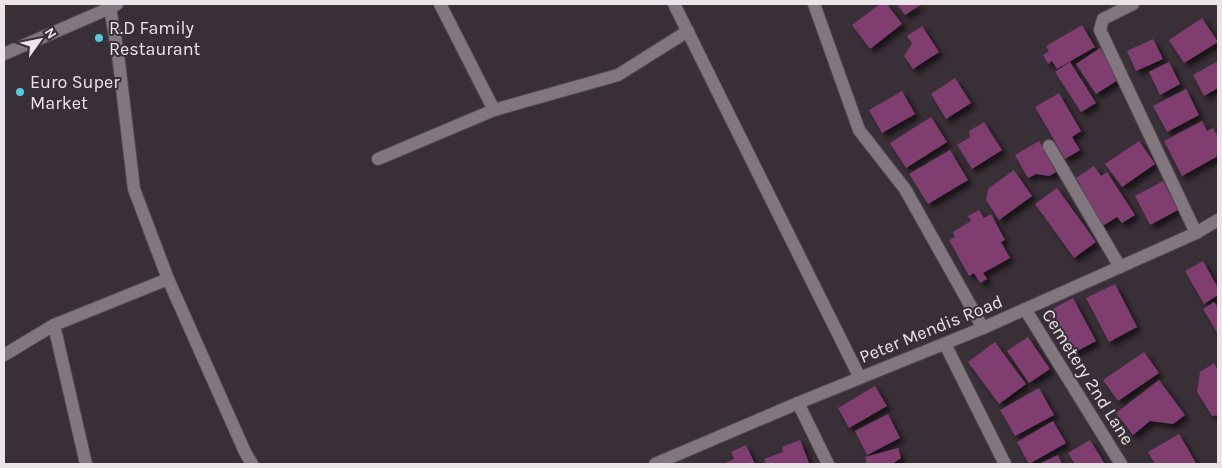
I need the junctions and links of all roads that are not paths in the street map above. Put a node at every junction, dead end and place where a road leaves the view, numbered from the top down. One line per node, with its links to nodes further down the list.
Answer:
1 (440, 4): 8 (street)
2 (674, 4): 6 (street)
3 (814, 4): 17 (street)
4 (1133, 4): 12 (street)
5 (114, 6): 7 (street); 14 (street)
6 (688, 31): 8 (street); 20 (street)
7 (4, 54)
8 (494, 110): 10 (street)
9 (1049, 146): 13 (street)
10 (378, 158)
11 (1218, 220): 12 (street, Peter Mendis Road)
12 (1196, 233): 13 (street, Peter Mendis Road)
13 (1120, 267): 15 (street, Peter Mendis Road)
14 (168, 279): 16 (street); 23 (street)
15 (1025, 309): 17 (street, Peter Mendis Road); 27 (street, Cemetery 2nd Lane)
16 (54, 325): 19 (street); 22 (street)
17 (983, 328): 18 (street, Peter Mendis Road)
18 (944, 344): 20 (street, Peter Mendis Road); 26 (street)
19 (4, 355)
20 (860, 378): 21 (street, Peter Mendis Road)
21 (798, 403): 24 (street, Peter Mendis Road); 25 (street)
22 (86, 464)
23 (252, 464)
24 (655, 464)
25 (828, 464)
26 (1005, 464)
27 (1122, 464)

